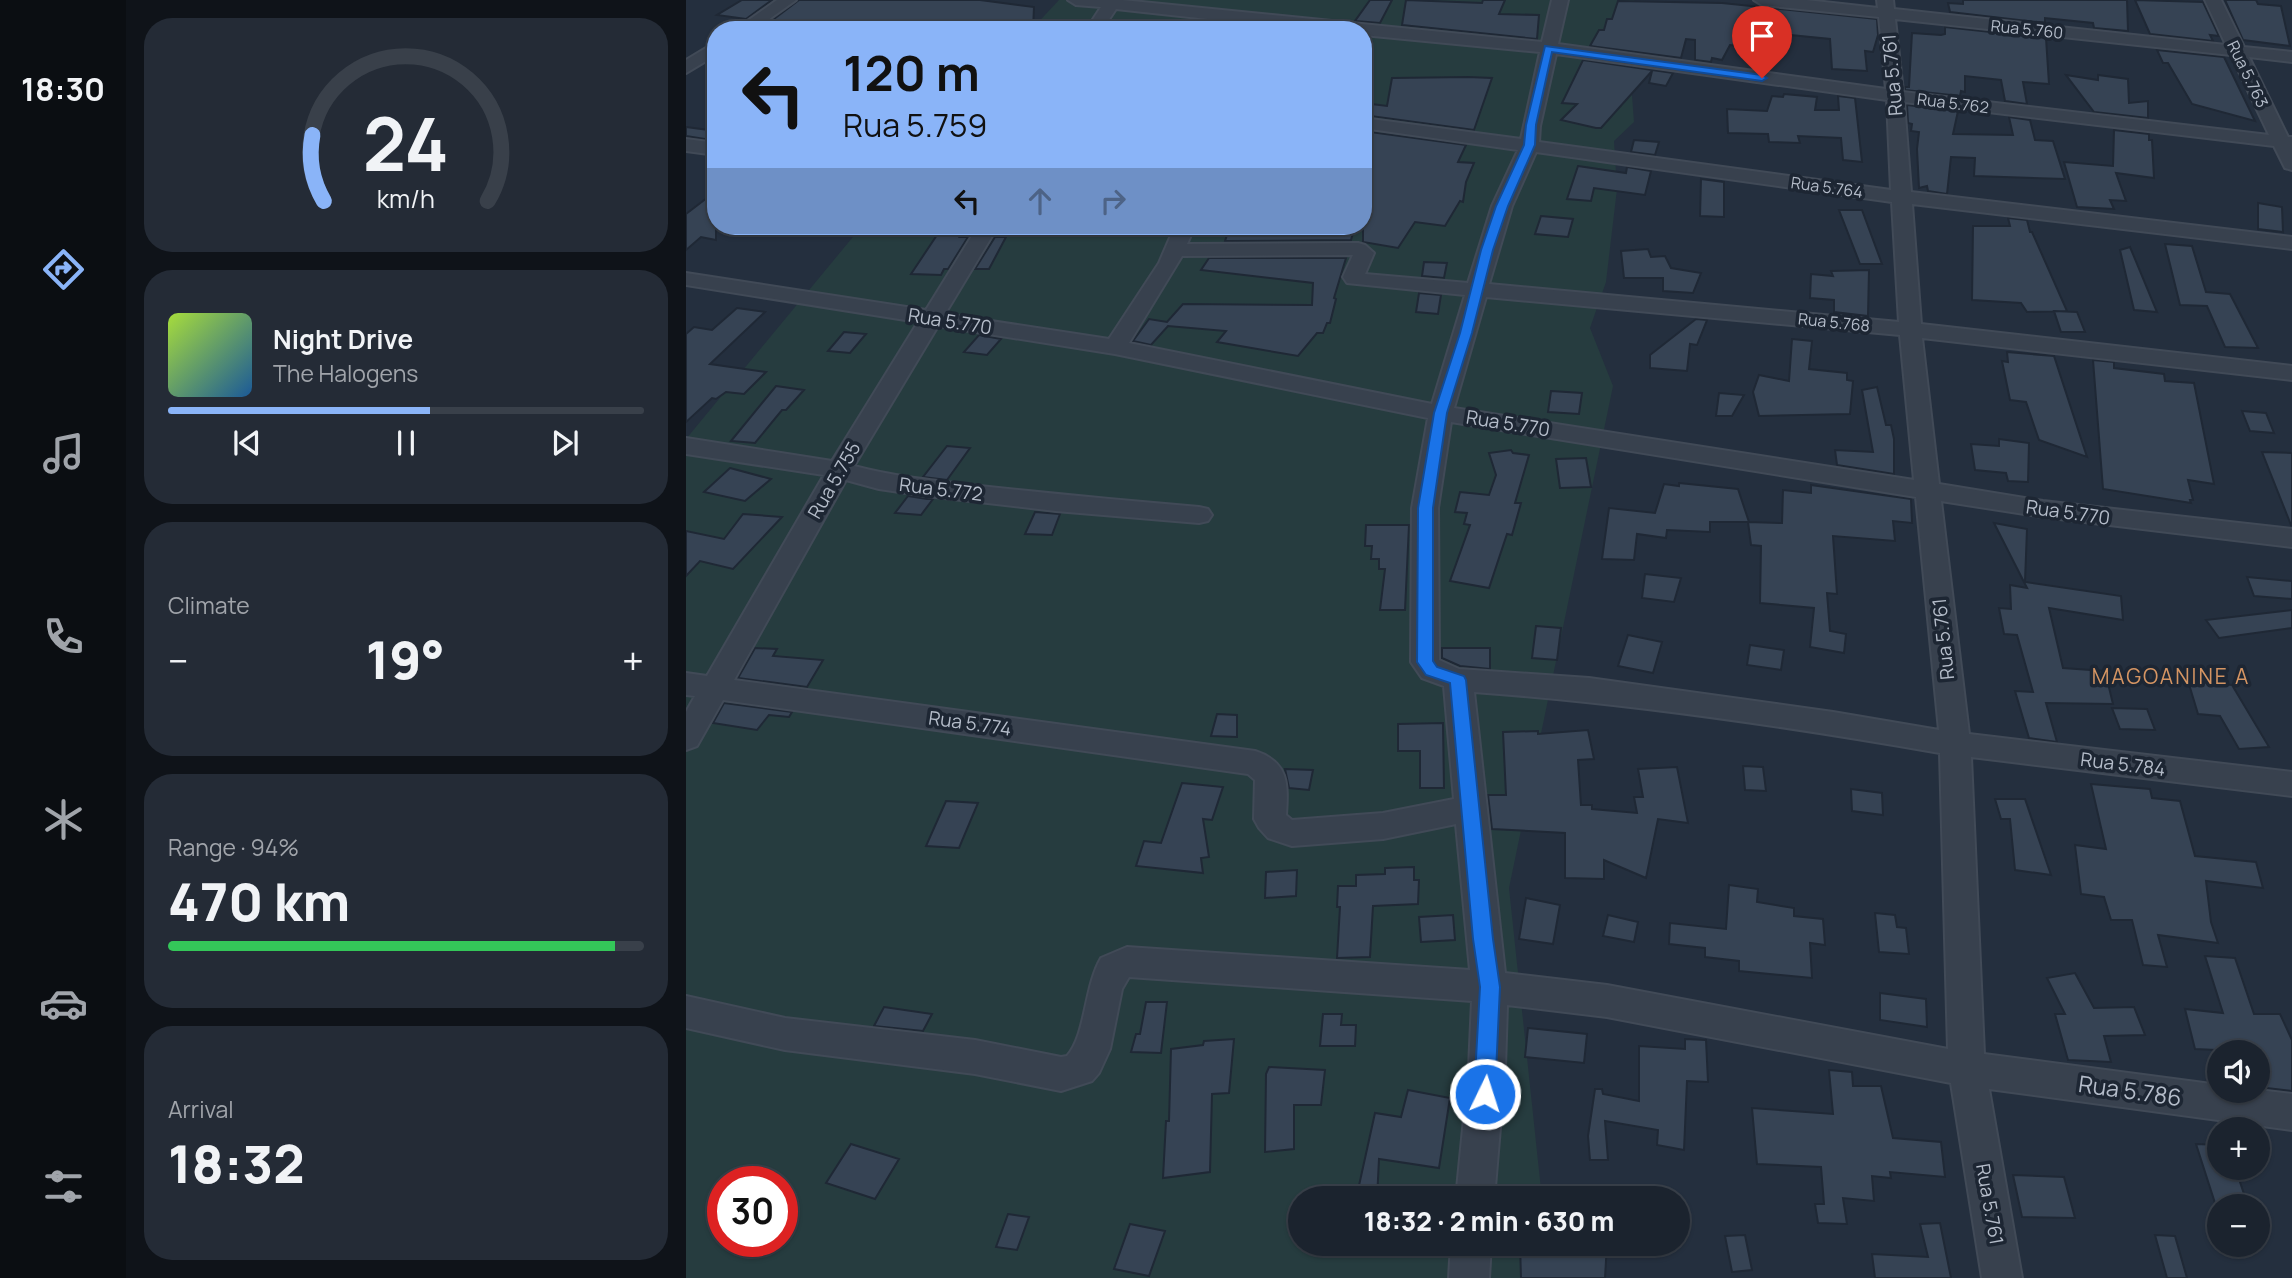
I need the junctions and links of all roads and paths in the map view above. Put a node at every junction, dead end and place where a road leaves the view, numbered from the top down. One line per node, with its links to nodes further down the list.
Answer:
1 (788, 0): 8 (street)
2 (1076, 0): 6 (street, Rua 5.762)
3 (1560, 0): 14 (street)
4 (1762, 0): 7 (street, Rua 5.760)
5 (2213, 0): 15 (street, Rua 5.763)
6 (1113, 2): 9 (street); 10 (street, Rua 5.762)
7 (1886, 7): 15 (street, Rua 5.760); 19 (street, Rua 5.761)
8 (756, 21)
9 (1100, 21)
10 (1281, 21)
11 (1372, 31): 14 (street, Rua 5.762)
12 (696, 44): 13 (street)
13 (707, 46)
14 (1548, 48): 19 (street, Rua 5.762); 23 (street)
15 (2237, 51): 17 (street, Rua 5.760); 21 (street, Rua 5.763)
16 (707, 53): 18 (street)
17 (2292, 57)
18 (686, 68)
19 (1895, 96): 21 (street, Rua 5.762); 26 (street, Rua 5.761)
20 (1372, 124): 23 (street, Rua 5.764)
21 (2285, 144): 25 (street, Rua 5.763)
22 (686, 145): 24 (street)
23 (1530, 145): 26 (street, Rua 5.764); 32 (street)
24 (707, 148)
25 (2292, 164)
26 (1900, 197): 29 (street, Rua 5.764); 34 (street, Rua 5.761)
27 (982, 235): 33 (street, Rua 5.755)
28 (1181, 235): 30 (street)
29 (2292, 243)
30 (1175, 250): 32 (street, Rua 5.768); 35 (street)
31 (686, 279): 33 (street, Rua 5.770)
32 (1476, 292): 34 (street, Rua 5.768); 37 (street)
33 (929, 318): 35 (street, Rua 5.770); 39 (street, Rua 5.755)
34 (1910, 330): 36 (street, Rua 5.768); 40 (street, Rua 5.761)
35 (1115, 347): 37 (street, Rua 5.770)
36 (2292, 373)
37 (1441, 413): 40 (street, Rua 5.770); 43 (street)
38 (686, 446): 39 (street, Rua 5.772)
39 (839, 470): 41 (street, Rua 5.772); 45 (street, Rua 5.755)
40 (1928, 489): 42 (street, Rua 5.770); 47 (street, Rua 5.761)
41 (1199, 515)
42 (2292, 538)
43 (1458, 680): 47 (street, Rua 5.784); 49 (street)
44 (686, 684): 45 (street, Rua 5.774)
45 (715, 690): 46 (street, Rua 5.755); 49 (street, Rua 5.774)
46 (686, 738)
47 (1955, 744): 48 (street, Rua 5.784); 52 (street, Rua 5.761)
48 (2292, 784)
49 (1472, 808): 50 (street)
50 (1490, 987): 51 (street, Rua 5.786); 52 (street, Rua 5.786); 54 (street)
51 (686, 1012)
52 (1967, 1069): 53 (street, Rua 5.786); 57 (street, Rua 5.761)
53 (2292, 1112)
54 (1476, 1186)
55 (1470, 1256): 56 (street)
56 (1469, 1278)
57 (2003, 1278)

